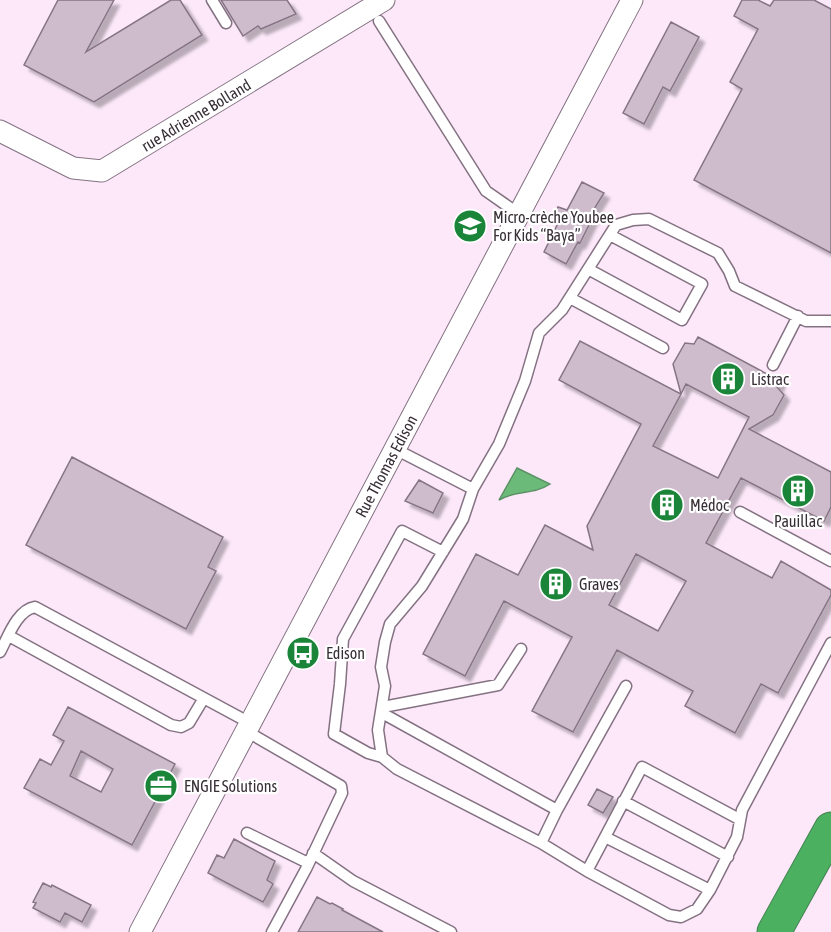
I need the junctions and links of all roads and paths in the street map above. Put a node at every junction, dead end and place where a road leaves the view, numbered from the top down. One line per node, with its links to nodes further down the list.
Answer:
1 (212, 0): 5 (lane)
2 (384, 0): 6 (street, rue Adrienne Bolland)
3 (632, 0): 7 (street, Rue Thomas Edison)
4 (379, 21): 7 (lane)
5 (226, 23)
6 (0, 131)
7 (519, 214): 15 (street, Rue Thomas Edison)
8 (610, 235): 9 (lane); 9 (lane); 11 (lane)
9 (588, 269): 10 (lane)
10 (570, 298): 13 (lane); 16 (lane)
11 (798, 316): 12 (lane); 14 (lane)
12 (831, 321)
13 (663, 348)
14 (773, 365)
15 (395, 449): 16 (lane); 27 (street, Rue Thomas Edison)
16 (473, 489): 18 (lane)
17 (740, 512): 19 (lane)
18 (443, 552): 26 (lane); 28 (lane)
19 (831, 561)
20 (9, 636): 23 (lane); 25 (lane); 25 (lane)
21 (831, 643): 31 (lane)
22 (521, 649): 26 (lane)
23 (0, 652)
24 (626, 686): 30 (lane)
25 (204, 698): 27 (lane)
26 (382, 710): 28 (lane); 30 (lane)
27 (248, 727): 37 (lane); 40 (street, Rue Thomas Edison)
28 (382, 757): 35 (lane)
29 (623, 801): 31 (lane); 34 (lane); 36 (lane)
30 (557, 810): 35 (lane)
31 (739, 819): 36 (lane)
32 (831, 829): 43 (highway)
33 (247, 833): 37 (lane)
34 (605, 837): 38 (lane); 39 (lane)
35 (541, 843): 38 (lane)
36 (728, 857): 39 (lane)
37 (311, 858): 41 (lane); 42 (lane)
38 (587, 871): 39 (lane)
39 (710, 890)
40 (140, 932)
41 (272, 932)
42 (451, 932)
43 (774, 932)

